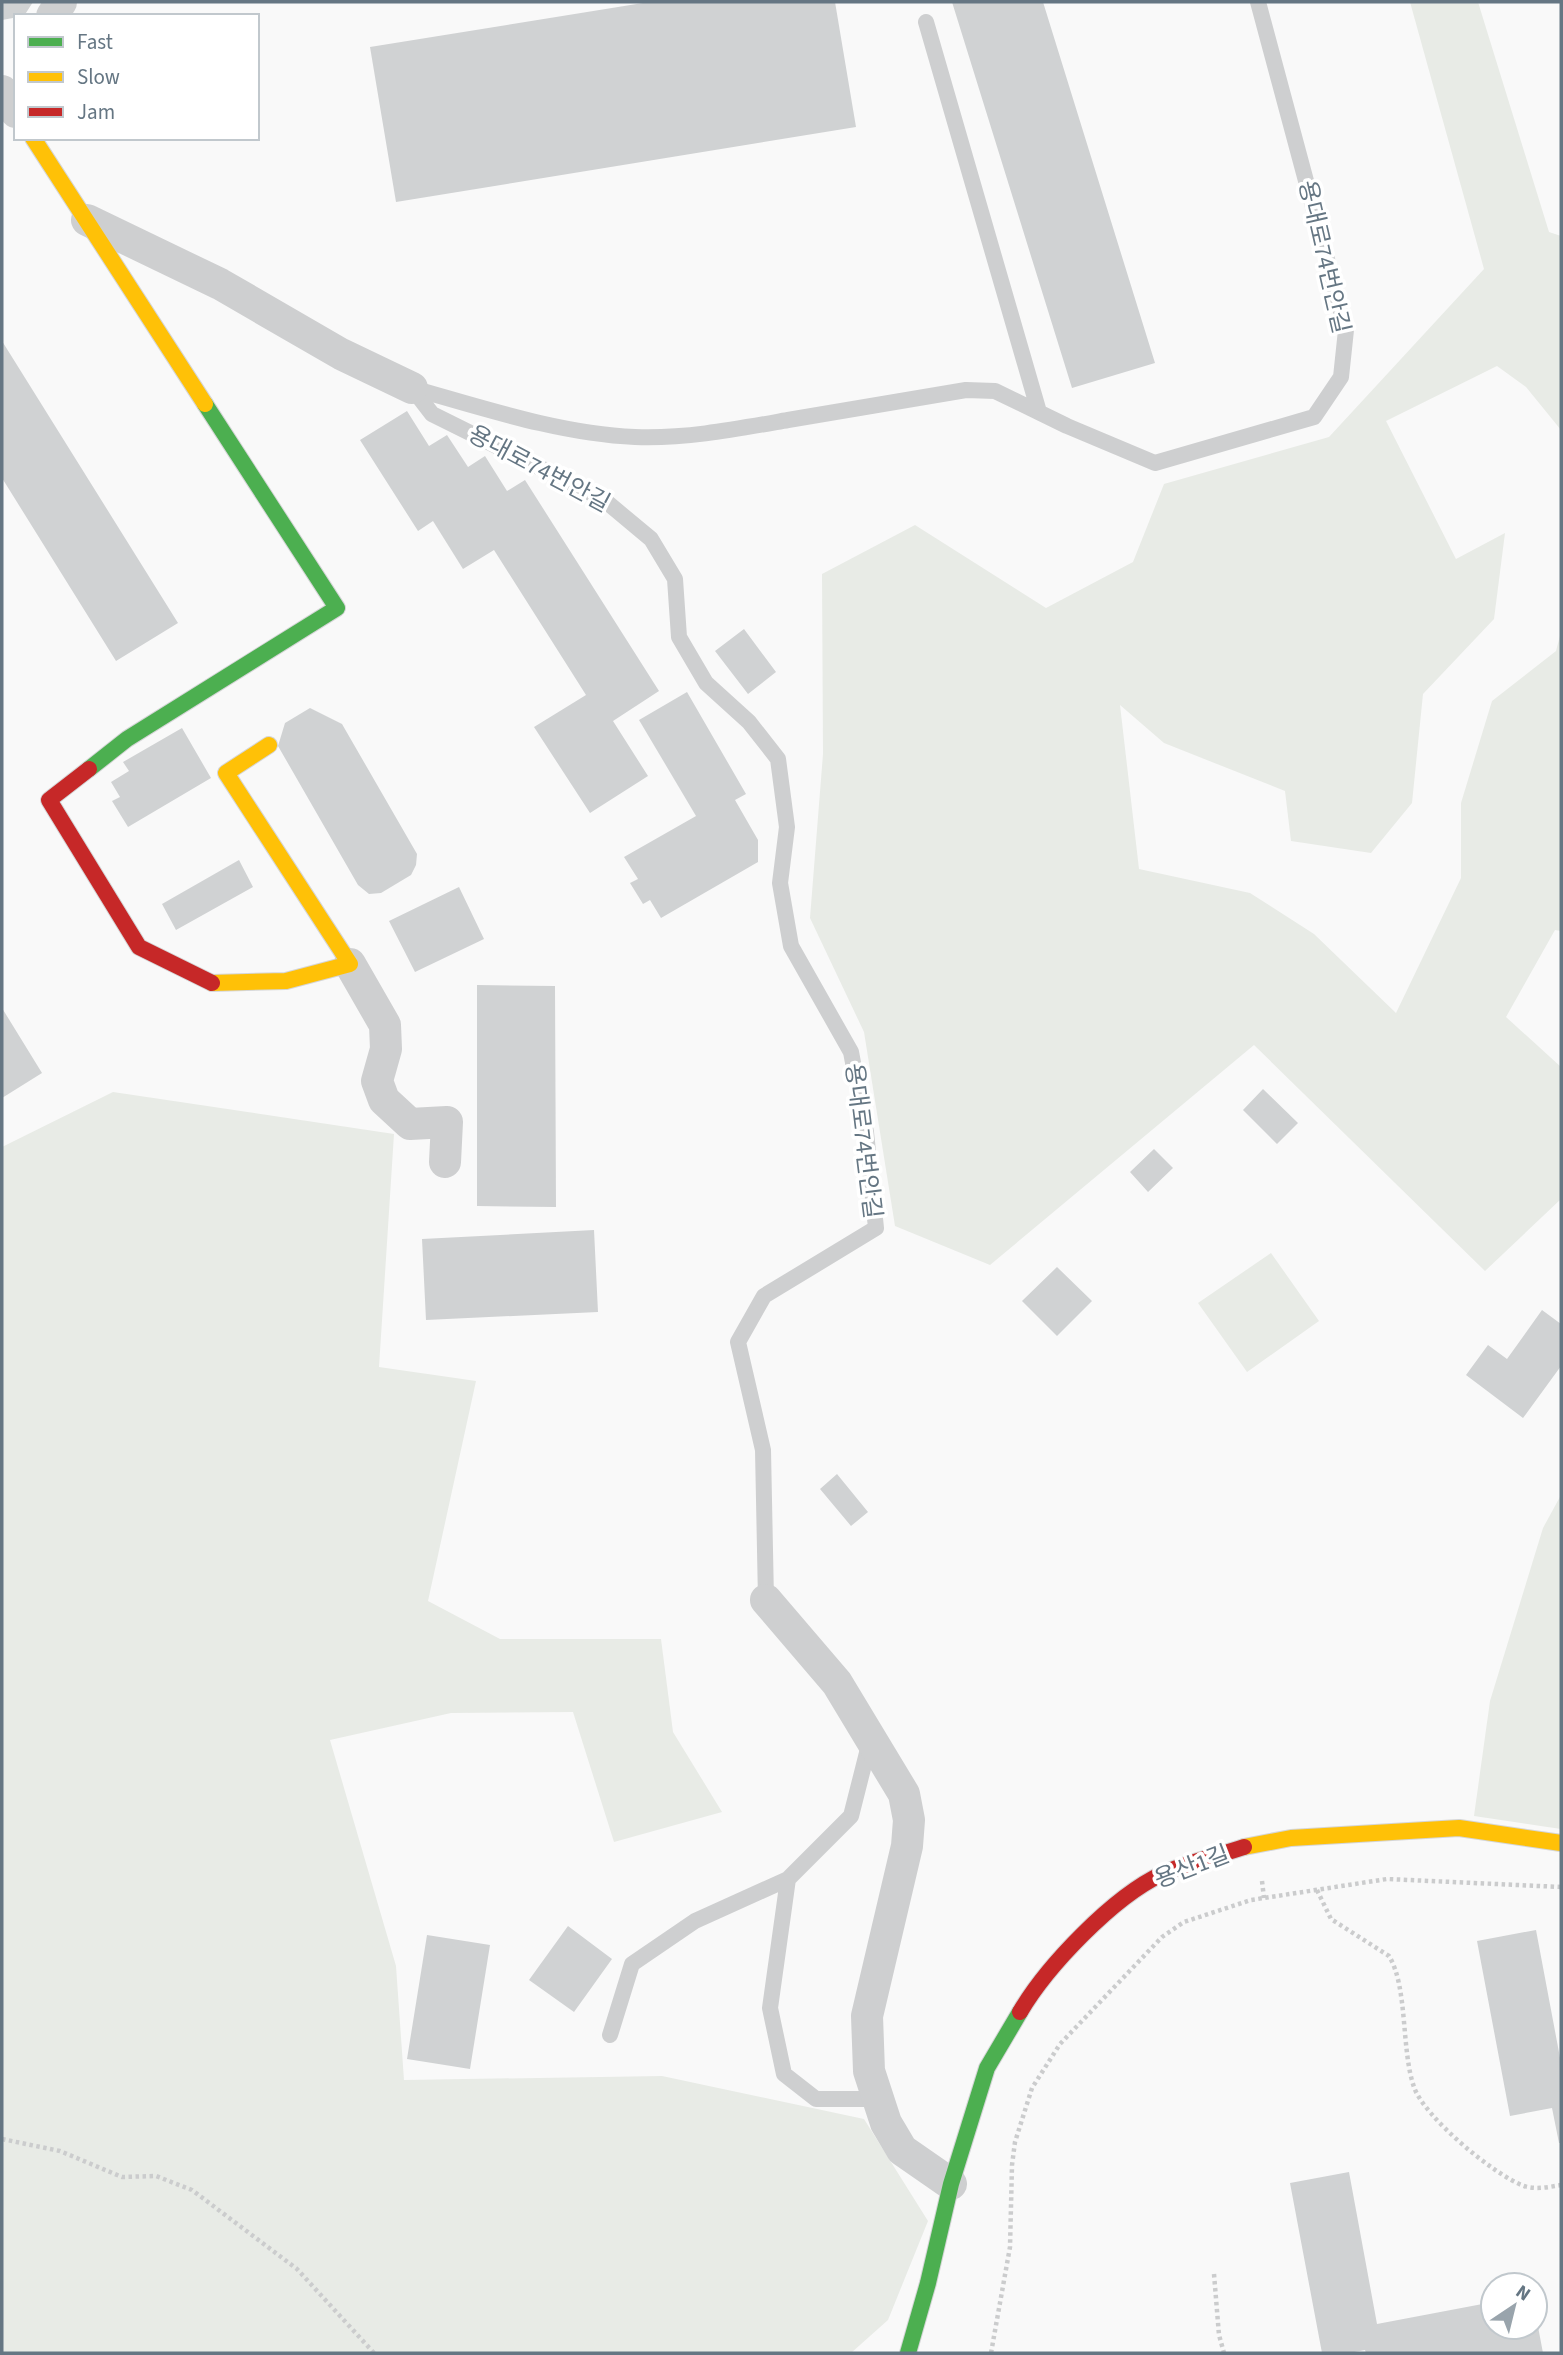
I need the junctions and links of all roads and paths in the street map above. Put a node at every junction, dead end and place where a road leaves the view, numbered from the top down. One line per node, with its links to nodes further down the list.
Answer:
1 (1258, 2): 6 (lane, 용대로74번안길)
2 (926, 22): 6 (lane)
3 (34, 140): 4 (street)
4 (87, 220): 5 (street, 용대로74번안길); 8 (street)
5 (412, 387): 6 (lane, 용대로74번안길); 10 (lane, 용대로74번안길)
6 (1039, 412)
7 (269, 745): 8 (street)
8 (350, 964): 9 (street)
9 (444, 1162)
10 (766, 1600): 11 (street)
11 (870, 1741): 13 (lane); 17 (street)
12 (1561, 1843): 19 (street, 용산1길)
13 (788, 1879): 16 (lane); 17 (lane)
14 (1561, 1887): 15 (path)
15 (1317, 1890): 20 (path); 24 (path)
16 (610, 2035)
17 (878, 2099): 19 (street)
18 (2, 2139): 22 (path)
19 (951, 2184): 23 (street, 용산1길)
20 (1561, 2185)
21 (1214, 2274): 25 (path)
22 (374, 2353)
23 (908, 2353)
24 (991, 2353)
25 (1224, 2353)

